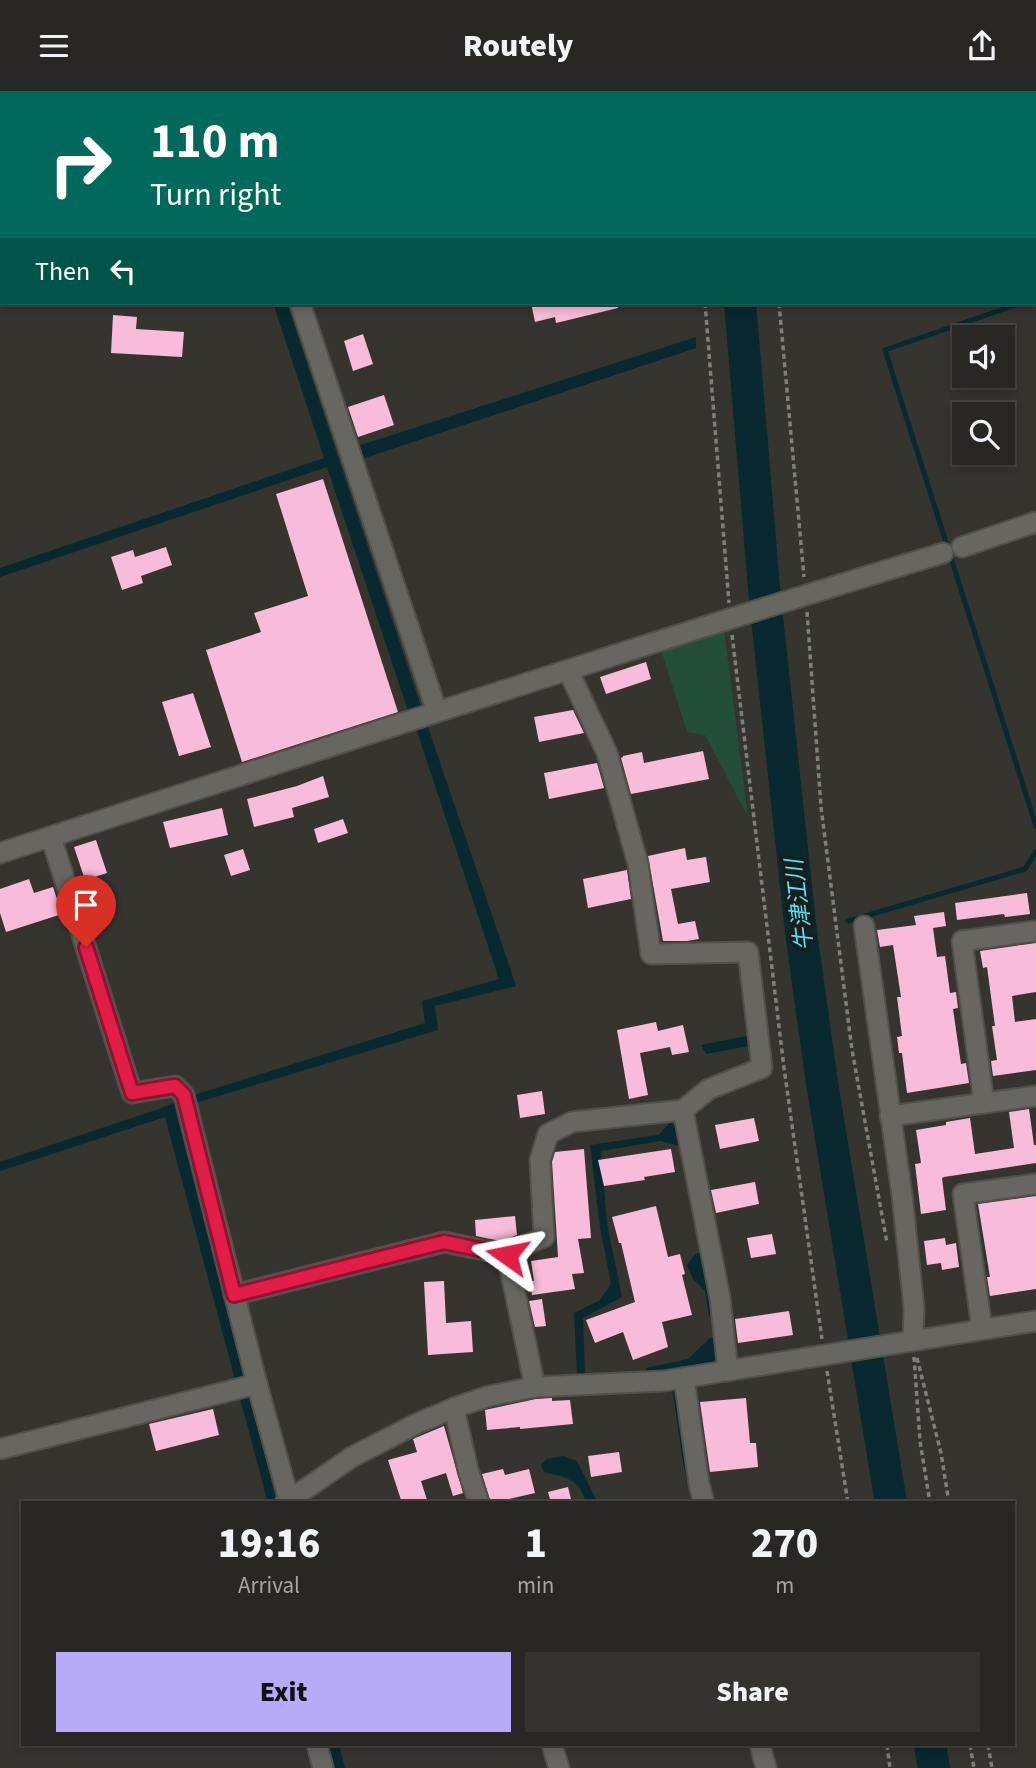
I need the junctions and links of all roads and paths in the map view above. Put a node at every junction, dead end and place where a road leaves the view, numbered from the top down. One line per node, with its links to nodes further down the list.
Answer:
1 (301, 305): 8 (street)
2 (705, 305): 6 (path)
3 (779, 305): 5 (path)
4 (1036, 522): 5 (street)
5 (806, 595): 6 (street); 18 (path)
6 (730, 619): 7 (street); 24 (path)
7 (568, 670): 8 (street); 15 (street)
8 (437, 712): 9 (street)
9 (51, 837): 10 (street); 20 (street)
10 (0, 853)
11 (864, 926): 16 (street)
12 (1036, 931): 14 (street)
13 (1036, 1096): 14 (street)
14 (985, 1103): 16 (street)
15 (683, 1110): 19 (street); 25 (street)
16 (891, 1116): 23 (street)
17 (1036, 1184): 22 (street)
18 (889, 1254)
19 (507, 1255): 20 (street); 28 (street)
20 (234, 1295): 27 (street)
21 (1036, 1321): 22 (street)
22 (982, 1329): 23 (street)
23 (913, 1341): 24 (street); 36 (path); 37 (path)
24 (824, 1355): 25 (street); 35 (path)
25 (728, 1371): 26 (street)
26 (684, 1378): 28 (street); 34 (street)
27 (257, 1384): 30 (street); 31 (street)
28 (535, 1387): 29 (street)
29 (454, 1408): 32 (street); 33 (street)
30 (0, 1449)
31 (287, 1501)
32 (288, 1501)
33 (478, 1501)
34 (703, 1501)
35 (848, 1501)
36 (930, 1501)
37 (949, 1501)
38 (317, 1746): 44 (street)
39 (552, 1746): 45 (street)
40 (760, 1746): 46 (street)
41 (887, 1746): 47 (path)
42 (970, 1746): 48 (path)
43 (988, 1746): 49 (path)
44 (323, 1768)
45 (559, 1768)
46 (766, 1768)
47 (890, 1768)
48 (974, 1768)
49 (992, 1768)

